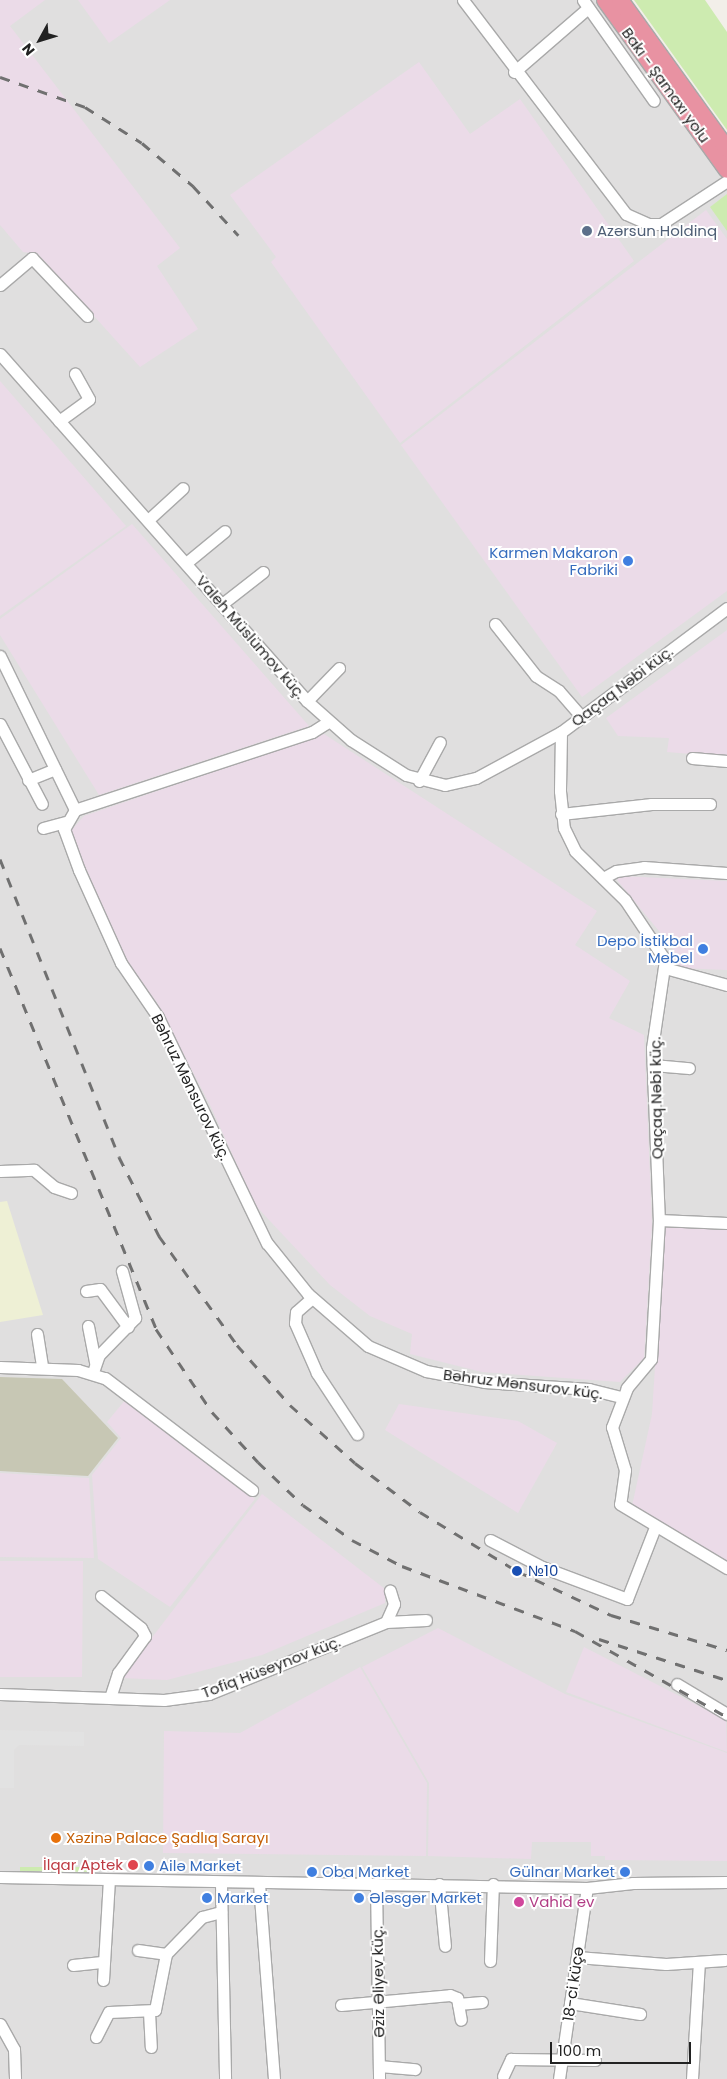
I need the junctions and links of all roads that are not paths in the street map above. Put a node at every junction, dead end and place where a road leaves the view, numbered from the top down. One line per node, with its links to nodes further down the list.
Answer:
1 (463, 0): 5 (street)
2 (605, 0): 8 (highway, Bakı - Şamaxı yolu)
3 (620, 0): 7 (highway, Bakı - Şamaxı yolu)
4 (585, 4): 5 (street); 6 (street)
5 (514, 72): 9 (street)
6 (654, 101)
7 (727, 149)
8 (727, 170)
9 (727, 180)
10 (0, 285): 11 (street)
11 (87, 316)
12 (0, 354): 14 (street, Valeh Müslümov küç.)
13 (75, 374): 14 (street)
14 (59, 421): 16 (street, Valeh Müslümov küç.)
15 (183, 488): 16 (street)
16 (148, 520): 18 (street, Valeh Müslümov küç.)
17 (225, 530): 18 (street)
18 (186, 563): 20 (street, Valeh Müslümov küç.)
19 (263, 572): 20 (street)
20 (222, 604): 25 (street, Valeh Müslümov küç.)
21 (727, 608): 26 (street, Qaçaq Nəbi küç.)
22 (495, 624): 26 (street)
23 (0, 656): 33 (street)
24 (338, 668): 25 (street)
25 (307, 701): 27 (street, Valeh Müslümov küç.)
26 (581, 716): 29 (street, Qaçaq Nəbi küç.)
27 (328, 722): 35 (street, Valeh Müslümov küç.); 38 (street)
28 (0, 724): 34 (street)
29 (561, 732): 35 (street, Valeh Müslümov küç.); 39 (street, Qaçaq Nəbi küç.)
30 (440, 742): 35 (street)
31 (692, 758): 32 (street)
32 (727, 761)
33 (55, 769): 34 (street); 38 (street)
34 (28, 780): 36 (street)
35 (419, 781)
36 (42, 804)
37 (710, 804): 39 (street)
38 (75, 810): 40 (street)
39 (561, 814): 43 (street, Qaçaq Nəbi küç.)
40 (65, 822): 41 (street); 54 (street, Bəhruz Mənsurov küç.)
41 (42, 828)
42 (727, 873): 43 (street)
43 (603, 878): 44 (street, Qaçaq Nəbi küç.)
44 (665, 968): 45 (street); 46 (street, Qaçaq Nəbi küç.)
45 (727, 985)
46 (653, 1065): 47 (street); 50 (street, Qaçaq Nəbi küç.)
47 (689, 1068)
48 (0, 1171): 49 (street)
49 (71, 1193)
50 (659, 1220): 51 (street); 61 (street, Qaçaq Nəbi küç.)
51 (727, 1223)
52 (122, 1271): 56 (street)
53 (86, 1291): 56 (street)
54 (312, 1298): 61 (street, Bəhruz Mənsurov küç.); 62 (street)
55 (88, 1326): 60 (street)
56 (128, 1327): 60 (street)
57 (37, 1334): 59 (street)
58 (0, 1367): 59 (street)
59 (42, 1367): 60 (street)
60 (94, 1367): 63 (street)
61 (622, 1397): 64 (street)
62 (357, 1434)
63 (252, 1490)
64 (655, 1527): 65 (street); 66 (street)
65 (490, 1540)
66 (727, 1568)
67 (390, 1591): 70 (street)
68 (102, 1596): 73 (street)
69 (426, 1620): 70 (street, Tofiq Hüseynov küç.)
70 (386, 1622): 73 (street, Tofiq Hüseynov küç.)
71 (677, 1684): 74 (street)
72 (0, 1694): 73 (street, Tofiq Hüseynov küç.)
73 (110, 1698)
74 (727, 1714)
75 (0, 1878): 76 (street)
76 (109, 1880): 78 (street); 91 (street)
77 (727, 1882): 83 (street)
78 (221, 1884): 79 (street); 84 (street)
79 (259, 1884): 80 (street); 113 (street)
80 (376, 1884): 81 (street); 96 (street, Əziz Əliyev küç.)
81 (439, 1884): 82 (street); 85 (street)
82 (493, 1884): 83 (street); 90 (street)
83 (586, 1888): 88 (street, 18-ci küçə)
84 (221, 1912): 87 (street); 112 (street)
85 (445, 1946)
86 (138, 1950): 87 (street)
87 (166, 1954): 100 (street)
88 (577, 1957): 92 (street); 97 (street, 18-ci küçə)
89 (725, 1960): 92 (street)
90 (490, 1961)
91 (104, 1962): 93 (street); 94 (street)
92 (699, 1962): 116 (street)
93 (73, 1965)
94 (103, 1980)
95 (482, 2002): 98 (street)
96 (378, 2003): 98 (street); 99 (street); 108 (street, Əziz Əliyev küç.)
97 (570, 2003): 101 (street); 107 (street, 18-ci küçə)
98 (458, 2004): 102 (street)
99 (341, 2005)
100 (149, 2012): 104 (street); 105 (street)
101 (640, 2014)
102 (461, 2020)
103 (0, 2024): 111 (street)
104 (96, 2037)
105 (151, 2047)
106 (595, 2060): 107 (street)
107 (562, 2061): 110 (street); 115 (street, 18-ci küçə)
108 (379, 2066): 109 (street); 114 (street, Əziz Əliyev küç.)
109 (415, 2069)
110 (503, 2076)
111 (15, 2079)
112 (224, 2079)
113 (274, 2079)
114 (379, 2079)
115 (559, 2079)
116 (692, 2079)

